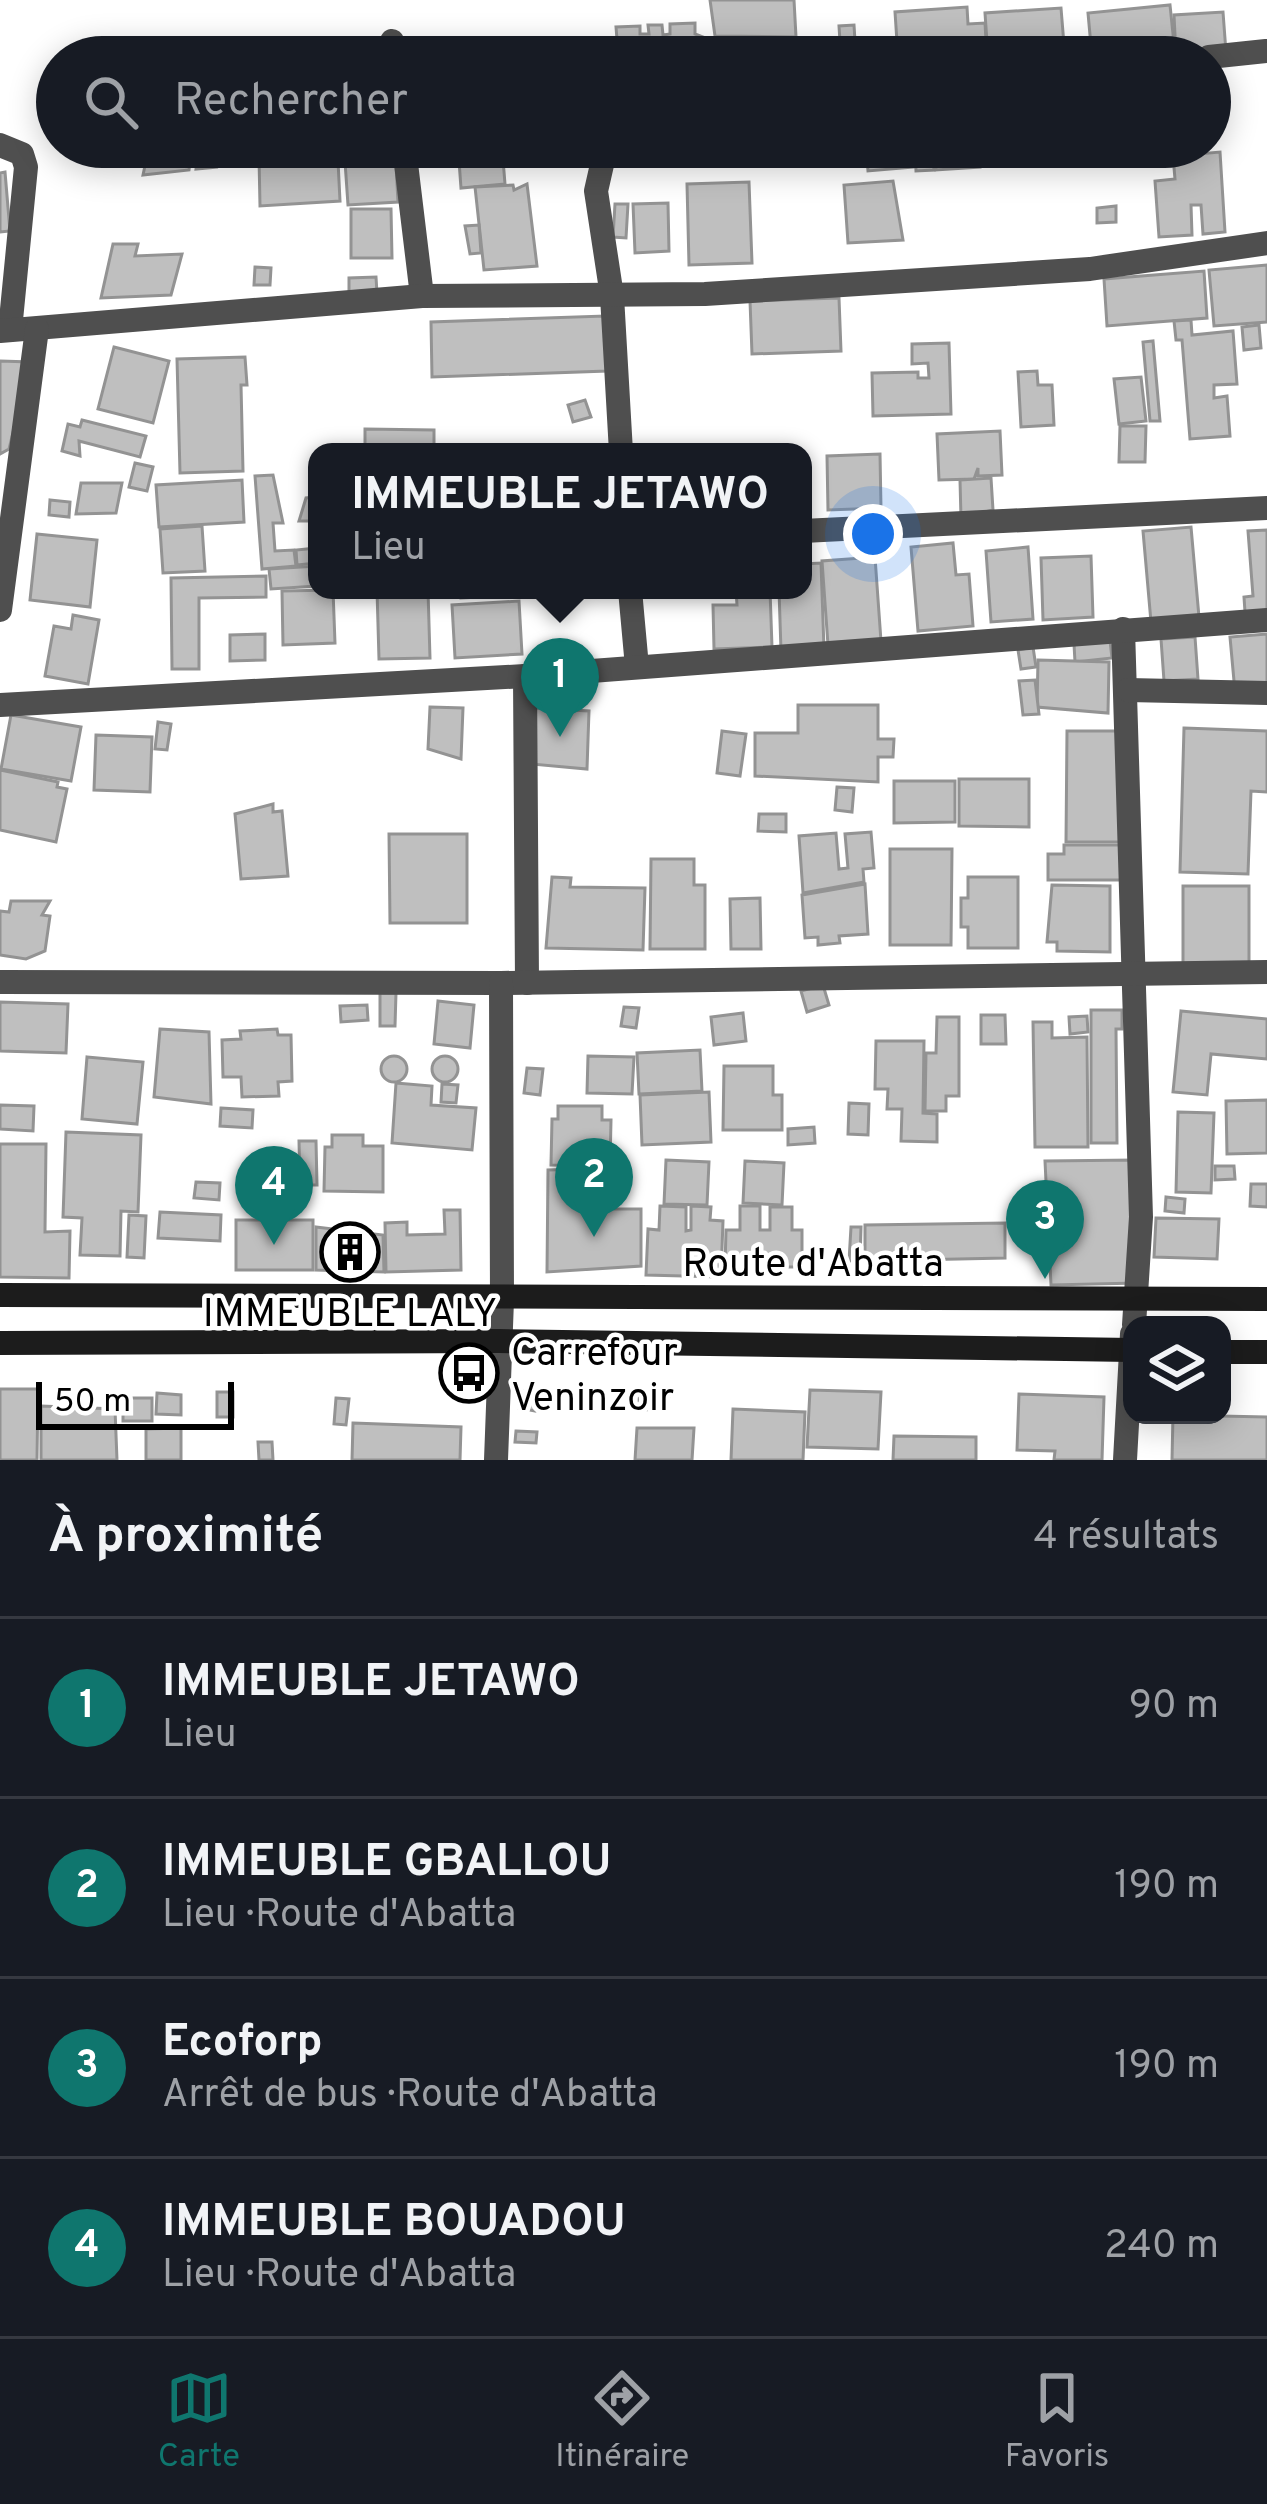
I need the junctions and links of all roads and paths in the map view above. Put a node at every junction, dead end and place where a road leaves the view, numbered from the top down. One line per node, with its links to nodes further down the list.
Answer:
1 (1267, 42): 2 (street)
2 (1266, 54): 3 (street)
3 (1231, 56)
4 (0, 145): 11 (street)
5 (407, 168): 8 (street)
6 (601, 168): 9 (street)
7 (1267, 243): 9 (street)
8 (422, 296): 9 (street); 10 (street)
9 (612, 296): 12 (street)
10 (37, 328): 11 (street); 16 (street)
11 (5, 330)
12 (620, 443)
13 (1267, 508): 14 (street)
14 (812, 531)
15 (631, 599): 19 (street)
16 (0, 610)
17 (1267, 620): 18 (street)
18 (1123, 629): 19 (street); 21 (street)
19 (637, 667): 20 (street)
20 (525, 676): 23 (street); 27 (street)
21 (1128, 690): 22 (street); 24 (street)
22 (1267, 693)
23 (0, 705)
24 (1131, 970): 25 (street); 27 (street); 29 (street)
25 (1267, 971)
26 (0, 982): 27 (street)
27 (514, 983): 30 (street)
28 (0, 1295): 30 (street, Route d'Abatta)
29 (1138, 1296): 30 (street, Route d'Abatta); 31 (street, Route d'Abatta); 32 (street)
30 (502, 1300): 34 (street)
31 (1267, 1300)
32 (1135, 1316)
33 (1123, 1340): 34 (street, Route d'Abatta)
34 (500, 1341): 35 (street, Route d'Abatta); 39 (street)
35 (0, 1342)
36 (1231, 1352): 37 (street)
37 (1267, 1352)
38 (1127, 1424): 40 (street)
39 (496, 1460)
40 (1125, 1460)

